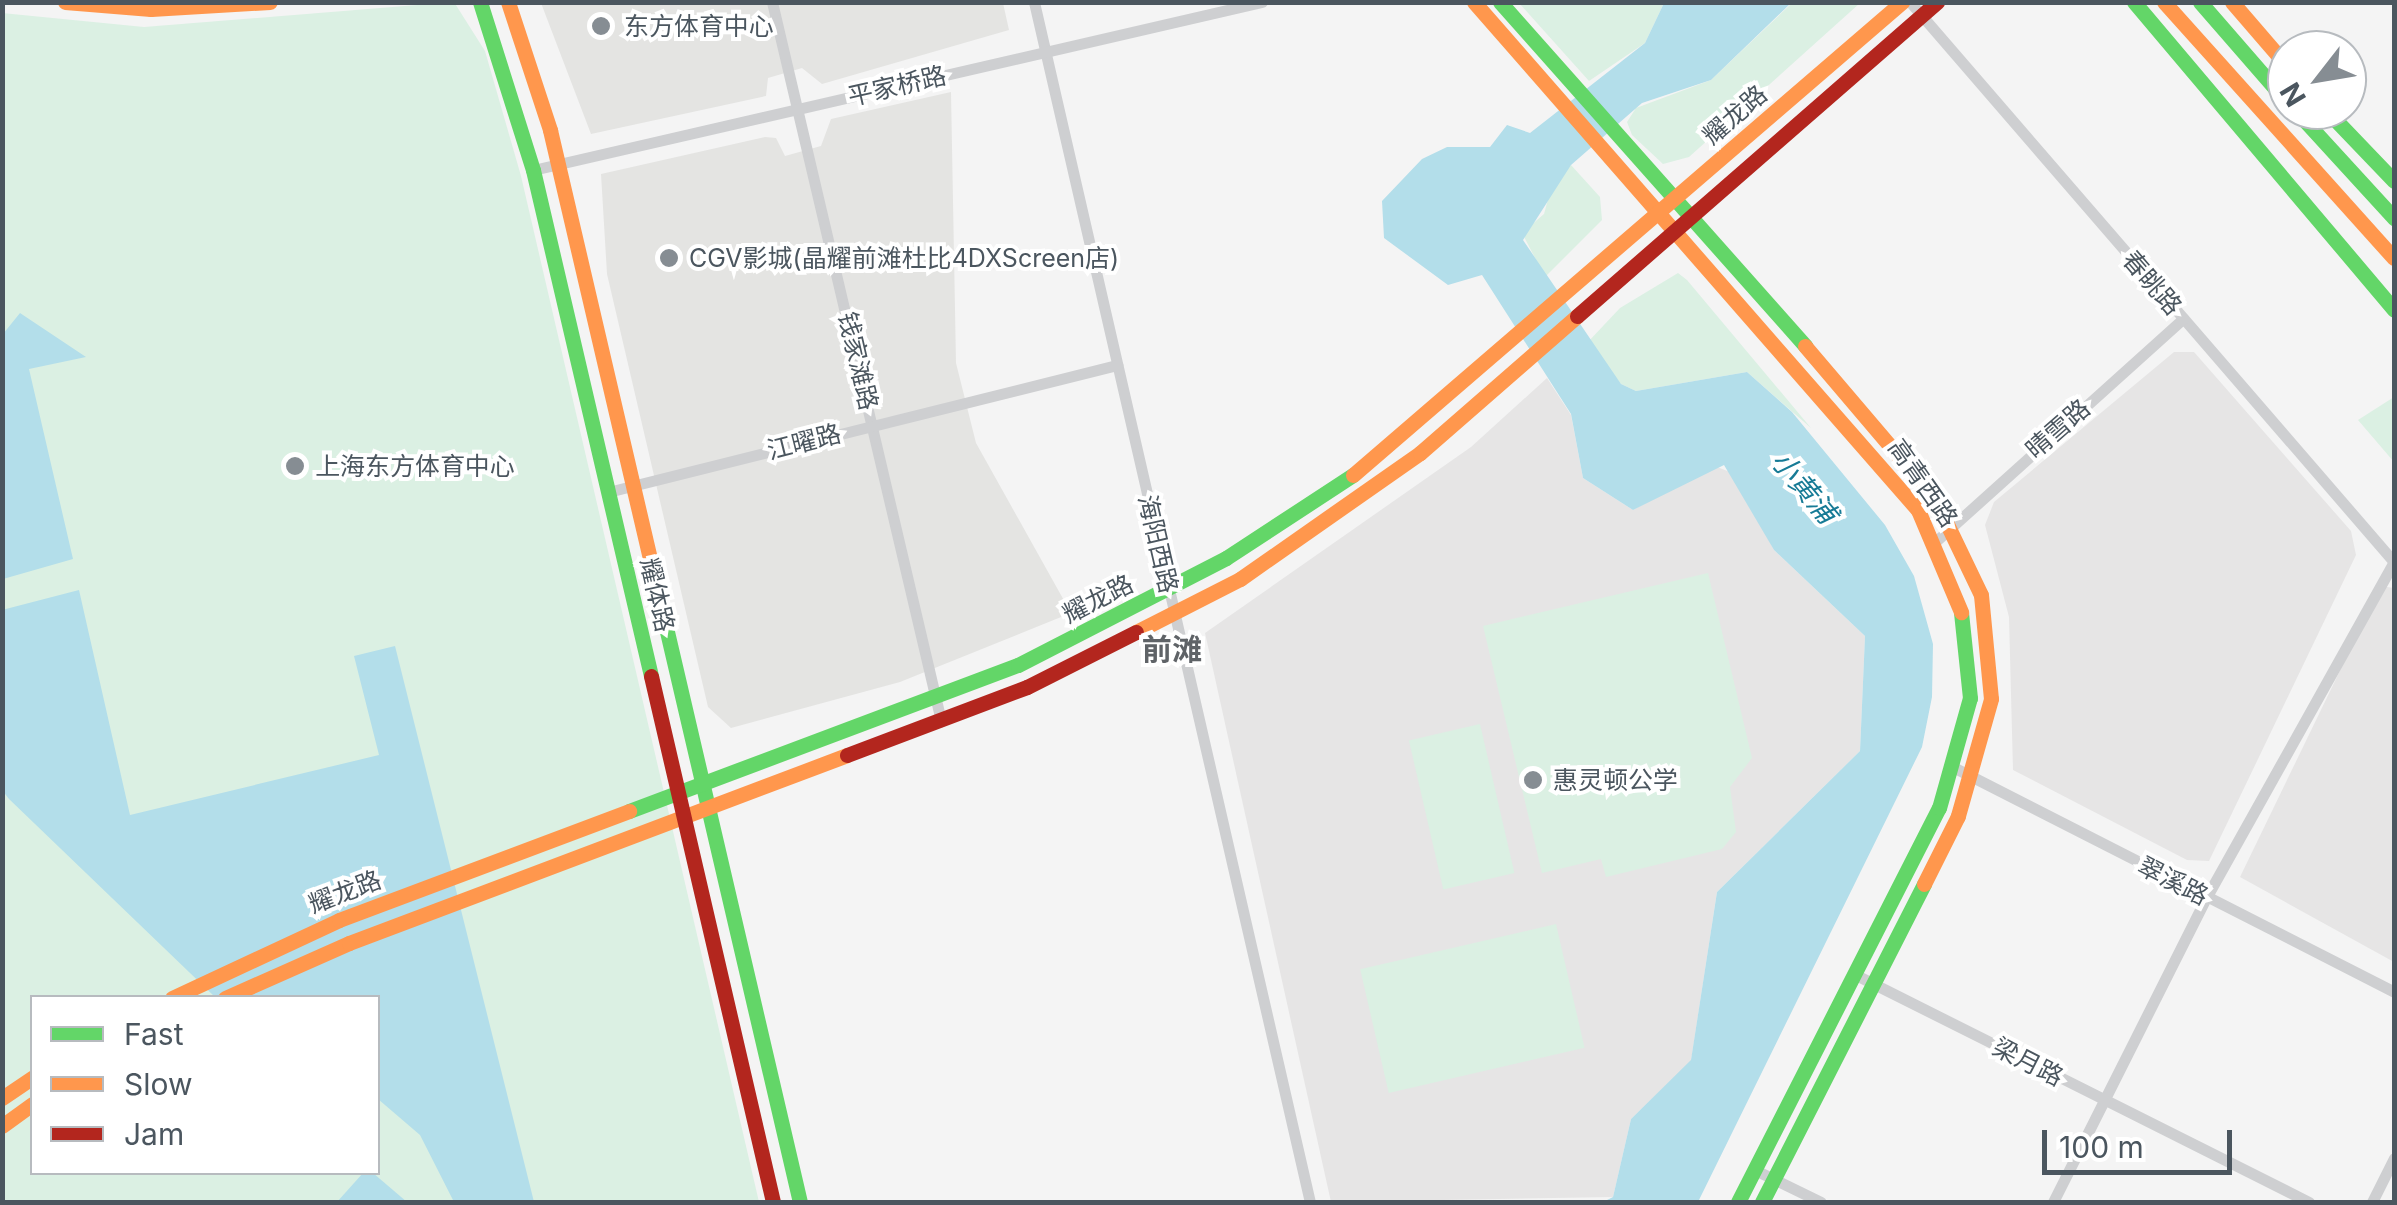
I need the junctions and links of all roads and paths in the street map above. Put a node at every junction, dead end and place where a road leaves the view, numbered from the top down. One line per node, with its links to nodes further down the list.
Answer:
1 (65, 2): 2 (main road)
2 (270, 2)
3 (480, 2): 25 (main road, 耀体路)
4 (508, 2): 24 (main road, 耀体路)
5 (772, 2): 21 (street, 钱家滩路)
6 (1034, 2): 19 (street, 海阳西路)
7 (1262, 2): 19 (street, 平家桥路)
8 (1474, 2): 28 (main road, 高青西路)
9 (1500, 2): 27 (main road, 高青西路)
10 (1902, 2): 27 (main road, 耀龙路)
11 (1910, 2): 17 (street, 春眺路)
12 (1938, 2): 17 (main road, 耀龙路)
13 (2134, 2): 33 (main road)
14 (2164, 2): 32 (main road)
15 (2200, 2): 20 (main road)
16 (2232, 2): 18 (main road)
17 (1922, 16): 29 (main road, 耀龙路); 34 (street, 春眺路)
18 (2267, 43)
19 (1045, 52): 21 (street, 平家桥路); 35 (street, 海阳西路)
20 (2267, 79)
21 (800, 108): 24 (street, 平家桥路); 36 (street, 钱家滩路)
22 (2313, 130): 30 (main road)
23 (2345, 130): 26 (main road)
24 (559, 164): 25 (street, 平家桥路); 37 (main road, 耀体路)
25 (533, 170): 38 (main road, 耀体路)
26 (2394, 181)
27 (1676, 199): 28 (main road, 耀龙路); 29 (main road, 高青西路)
28 (1660, 213): 31 (main road, 高青西路); 42 (main road, 耀龙路)
29 (1692, 218): 31 (main road, 耀龙路); 39 (main road, 高青西路)
30 (2394, 218)
31 (1676, 231): 40 (main road, 高青西路); 43 (main road, 耀龙路)
32 (2394, 258)
33 (2394, 310)
34 (2183, 319): 39 (street, 晴雪路); 41 (street, 春眺路)
35 (1117, 364): 36 (street, 江曜路); 42 (street, 海阳西路)
36 (873, 425): 37 (street, 江曜路); 44 (street, 钱家滩路)
37 (634, 485): 38 (street, 江曜路); 48 (main road, 耀体路)
38 (608, 492): 49 (main road, 耀体路)
39 (1951, 528): 40 (street, 晴雪路); 47 (main road, 高青西路)
40 (1935, 542): 46 (main road, 高青西路)
41 (2394, 562): 52 (street)
42 (1169, 591): 43 (street, 海阳西路); 44 (main road, 耀龙路)
43 (1175, 616): 45 (main road, 耀龙路); 68 (street, 海阳西路)
44 (936, 697): 45 (street, 钱家滩路); 48 (main road, 耀龙路)
45 (942, 721): 50 (main road, 耀龙路)
46 (1953, 768): 47 (street, 翠溪路); 53 (main road, 高青西路)
47 (1972, 777): 52 (street, 翠溪路); 54 (main road, 高青西路)
48 (703, 783): 49 (main road, 耀龙路); 50 (main road, 耀体路)
49 (678, 792): 51 (main road, 耀体路); 56 (main road, 耀龙路)
50 (708, 808): 51 (main road, 耀龙路); 67 (main road, 耀体路)
51 (683, 817): 57 (main road, 耀龙路); 66 (main road, 耀体路)
52 (2206, 898): 55 (street, 翠溪路); 60 (street)
53 (1854, 974): 54 (street, 梁月路); 64 (main road, 高青西路)
54 (1873, 983): 60 (street, 梁月路); 65 (main road, 高青西路)
55 (2394, 992)
56 (178, 994)
57 (232, 995)
58 (30, 1079): 59 (main road)
59 (2, 1098)
60 (2106, 1100): 72 (street); 73 (street, 梁月路)
61 (30, 1105): 62 (main road)
62 (2, 1126)
63 (2394, 1158): 74 (street)
64 (1755, 1170): 65 (street); 69 (main road, 高青西路)
65 (1773, 1179): 70 (main road, 高青西路); 71 (street)
66 (772, 1202)
67 (800, 1202)
68 (1310, 1202)
69 (1738, 1202)
70 (1762, 1202)
71 (1821, 1202)
72 (2053, 1202)
73 (2309, 1202)
74 (2372, 1202)

